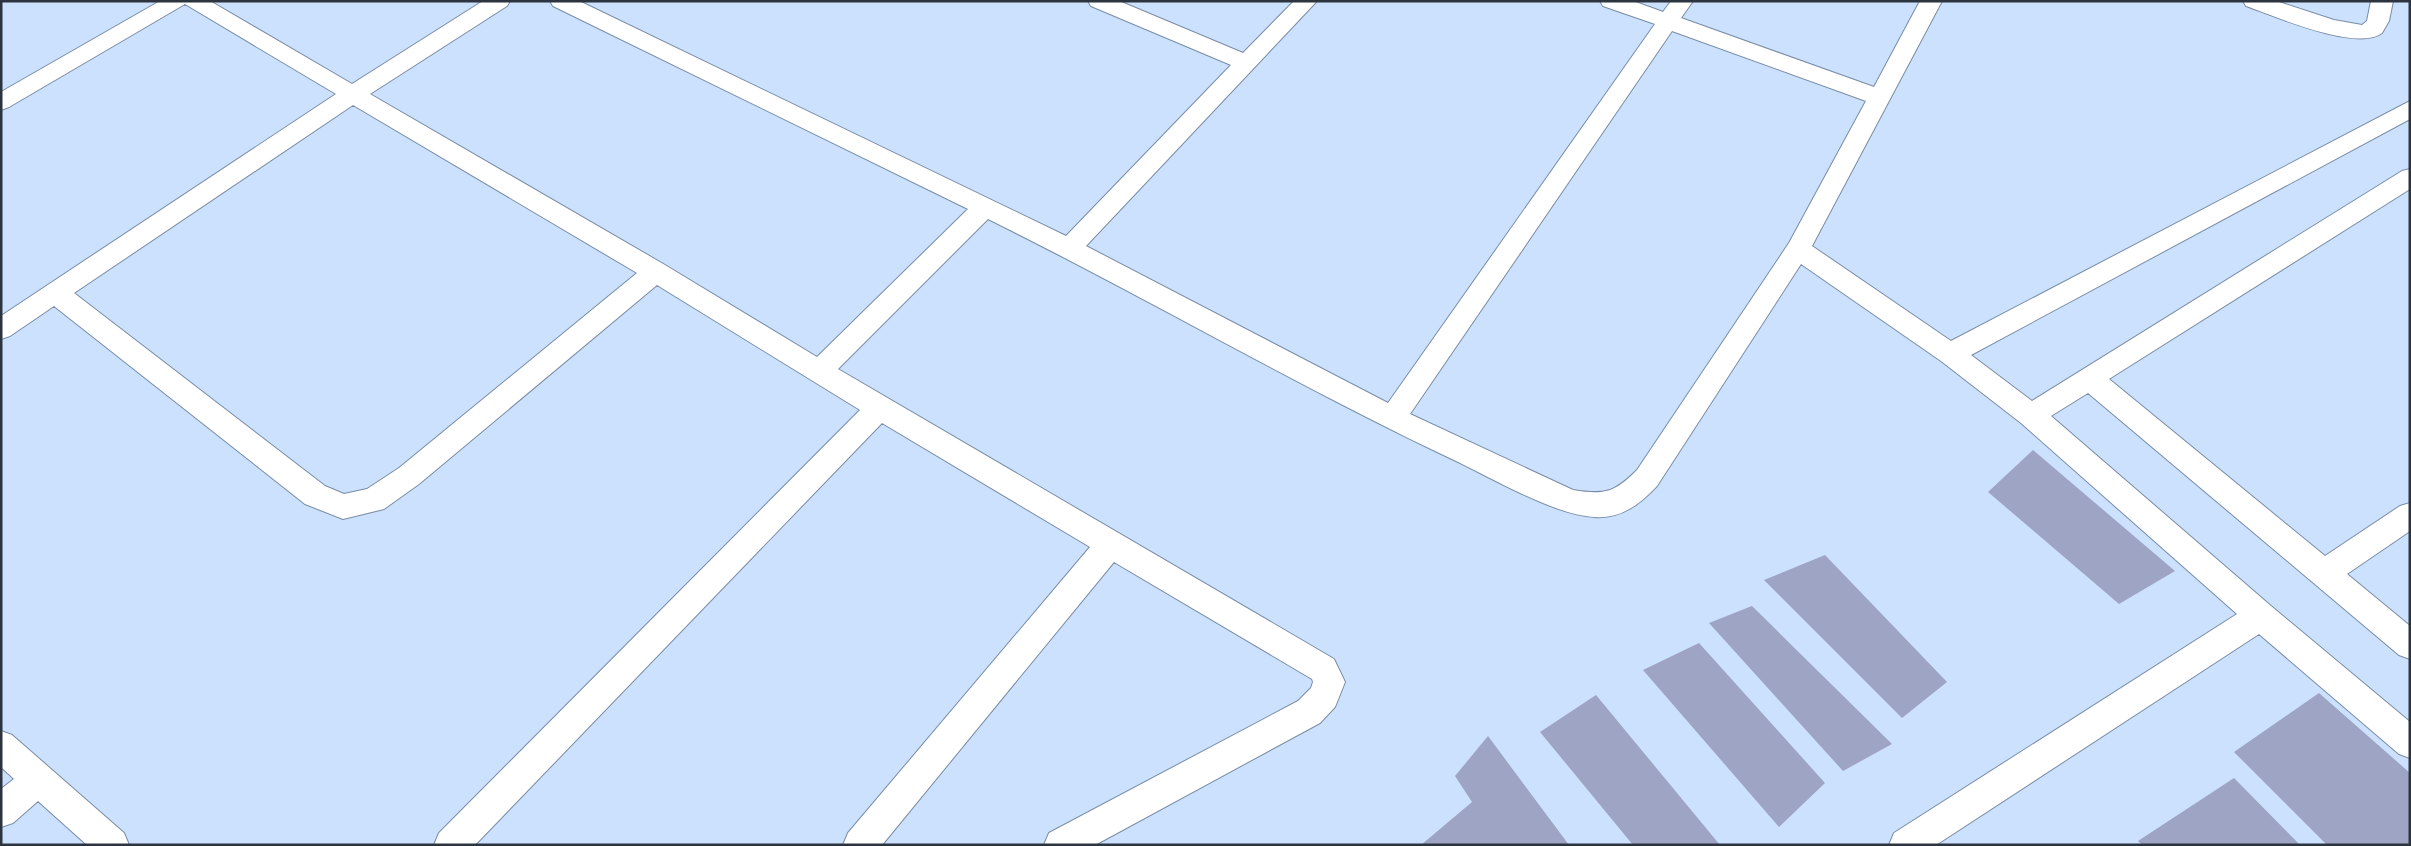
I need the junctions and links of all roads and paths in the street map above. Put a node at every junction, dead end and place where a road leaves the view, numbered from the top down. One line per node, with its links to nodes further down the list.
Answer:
1 (176, 1): 16 (street)
2 (194, 1): 14 (street)
3 (499, 1): 14 (street)
4 (561, 1): 19 (street)
5 (1099, 1): 13 (street)
6 (1306, 1): 13 (street)
7 (1611, 1): 12 (street)
8 (1682, 1): 12 (street)
9 (1931, 1): 15 (street)
10 (2254, 1): 11 (street)
11 (2382, 1)
12 (1668, 22): 15 (street); 30 (street)
13 (1246, 63): 20 (street)
14 (353, 94): 22 (street); 23 (street)
15 (1878, 97): 21 (street)
16 (1, 102)
17 (2410, 109): 25 (street)
18 (2410, 177): 27 (street)
19 (986, 208): 20 (street); 26 (street)
20 (1069, 248): 30 (street)
21 (1798, 249): 25 (street); 30 (street)
22 (656, 272): 23 (street); 26 (street)
23 (55, 293): 24 (street)
24 (1, 329)
25 (1950, 354): 29 (street)
26 (819, 371): 28 (street)
27 (2090, 379): 29 (street); 33 (street)
28 (879, 408): 32 (street); 41 (street)
29 (2031, 415): 34 (street)
30 (1392, 418)
31 (2410, 515): 33 (street)
32 (1110, 545): 42 (street); 43 (street)
33 (2324, 573): 35 (street)
34 (2260, 616): 36 (street); 44 (street)
35 (2410, 645)
36 (2410, 743)
37 (1, 746): 38 (street)
38 (39, 779): 39 (street); 40 (street)
39 (1, 811)
40 (112, 845)
41 (451, 845)
42 (860, 845)
43 (1061, 845)
44 (1906, 845)

